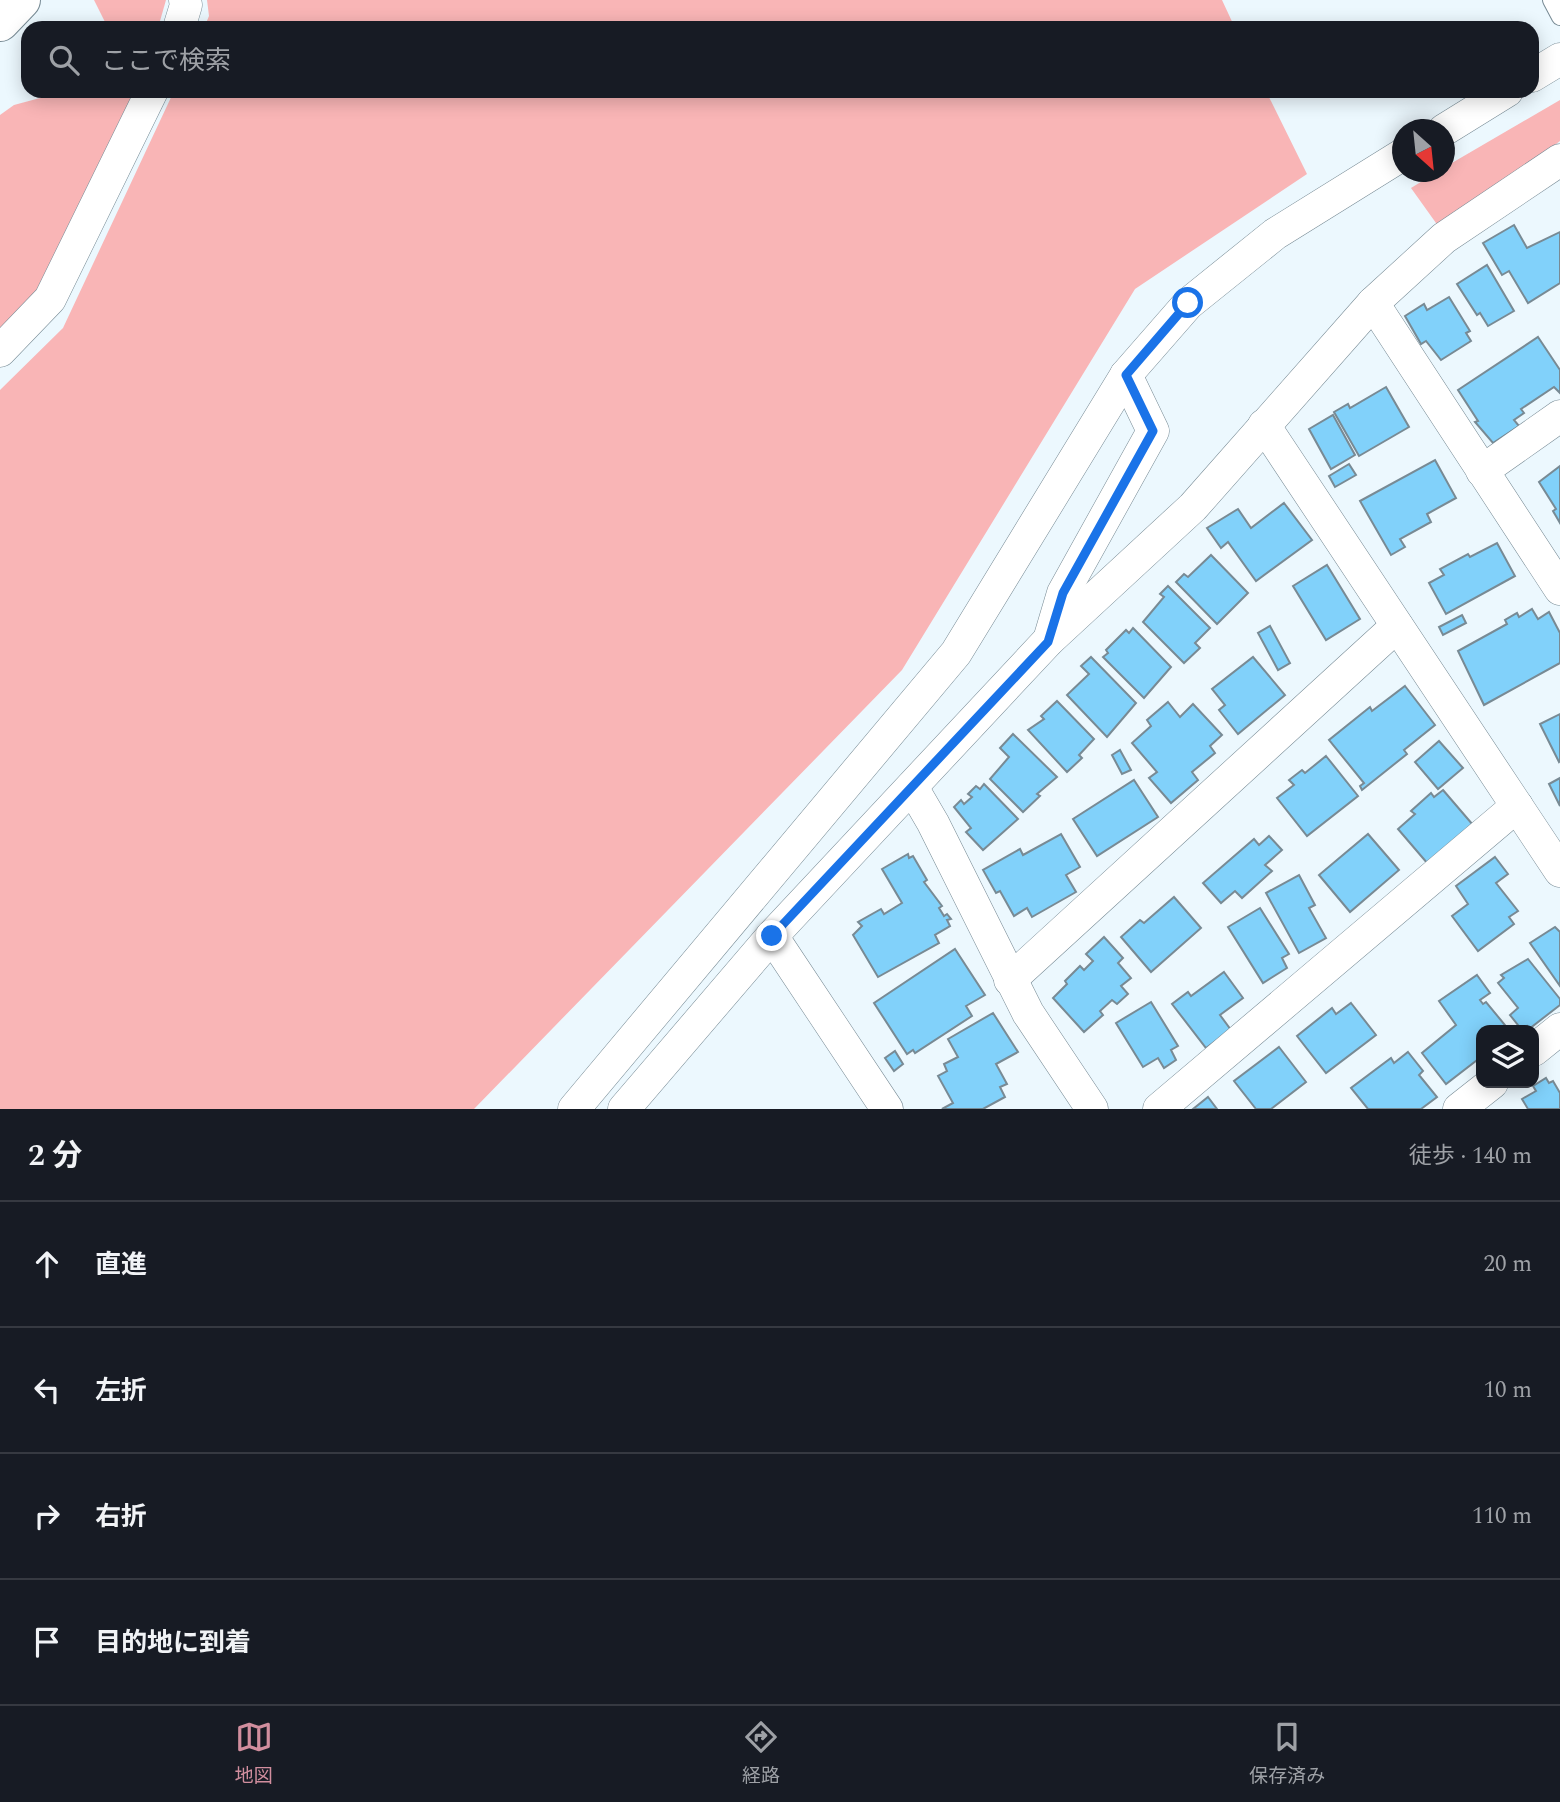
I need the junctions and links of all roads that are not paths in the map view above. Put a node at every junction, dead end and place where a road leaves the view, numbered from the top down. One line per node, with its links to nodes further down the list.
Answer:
1 (21, 0): 6 (highway)
2 (185, 0): 5 (street)
3 (1551, 0): 4 (lane)
4 (1560, 17)
5 (181, 21)
6 (0, 22)
7 (1560, 59): 8 (street)
8 (1539, 72)
9 (149, 98): 15 (street)
10 (1496, 98): 11 (street)
11 (1455, 123)
12 (1560, 160): 14 (street)
13 (1392, 161): 16 (street)
14 (1373, 303): 18 (street); 19 (street)
15 (0, 351)
16 (1126, 375): 22 (street); 32 (street)
17 (1560, 416): 19 (street)
18 (1264, 425): 21 (street); 22 (street)
19 (1482, 471): 20 (street)
20 (1560, 589)
21 (1398, 626): 24 (street); 27 (street)
22 (1048, 642): 23 (street)
23 (912, 787): 26 (street); 27 (street)
24 (1517, 806): 25 (street); 35 (street)
25 (1560, 871)
26 (772, 936): 31 (street); 33 (street)
27 (1010, 980): 34 (street)
28 (1560, 1030): 29 (street)
29 (1539, 1046)
30 (1486, 1088): 36 (street)
31 (635, 1104)
32 (574, 1109)
33 (887, 1109)
34 (1092, 1109)
35 (1160, 1109)
36 (1459, 1109)

